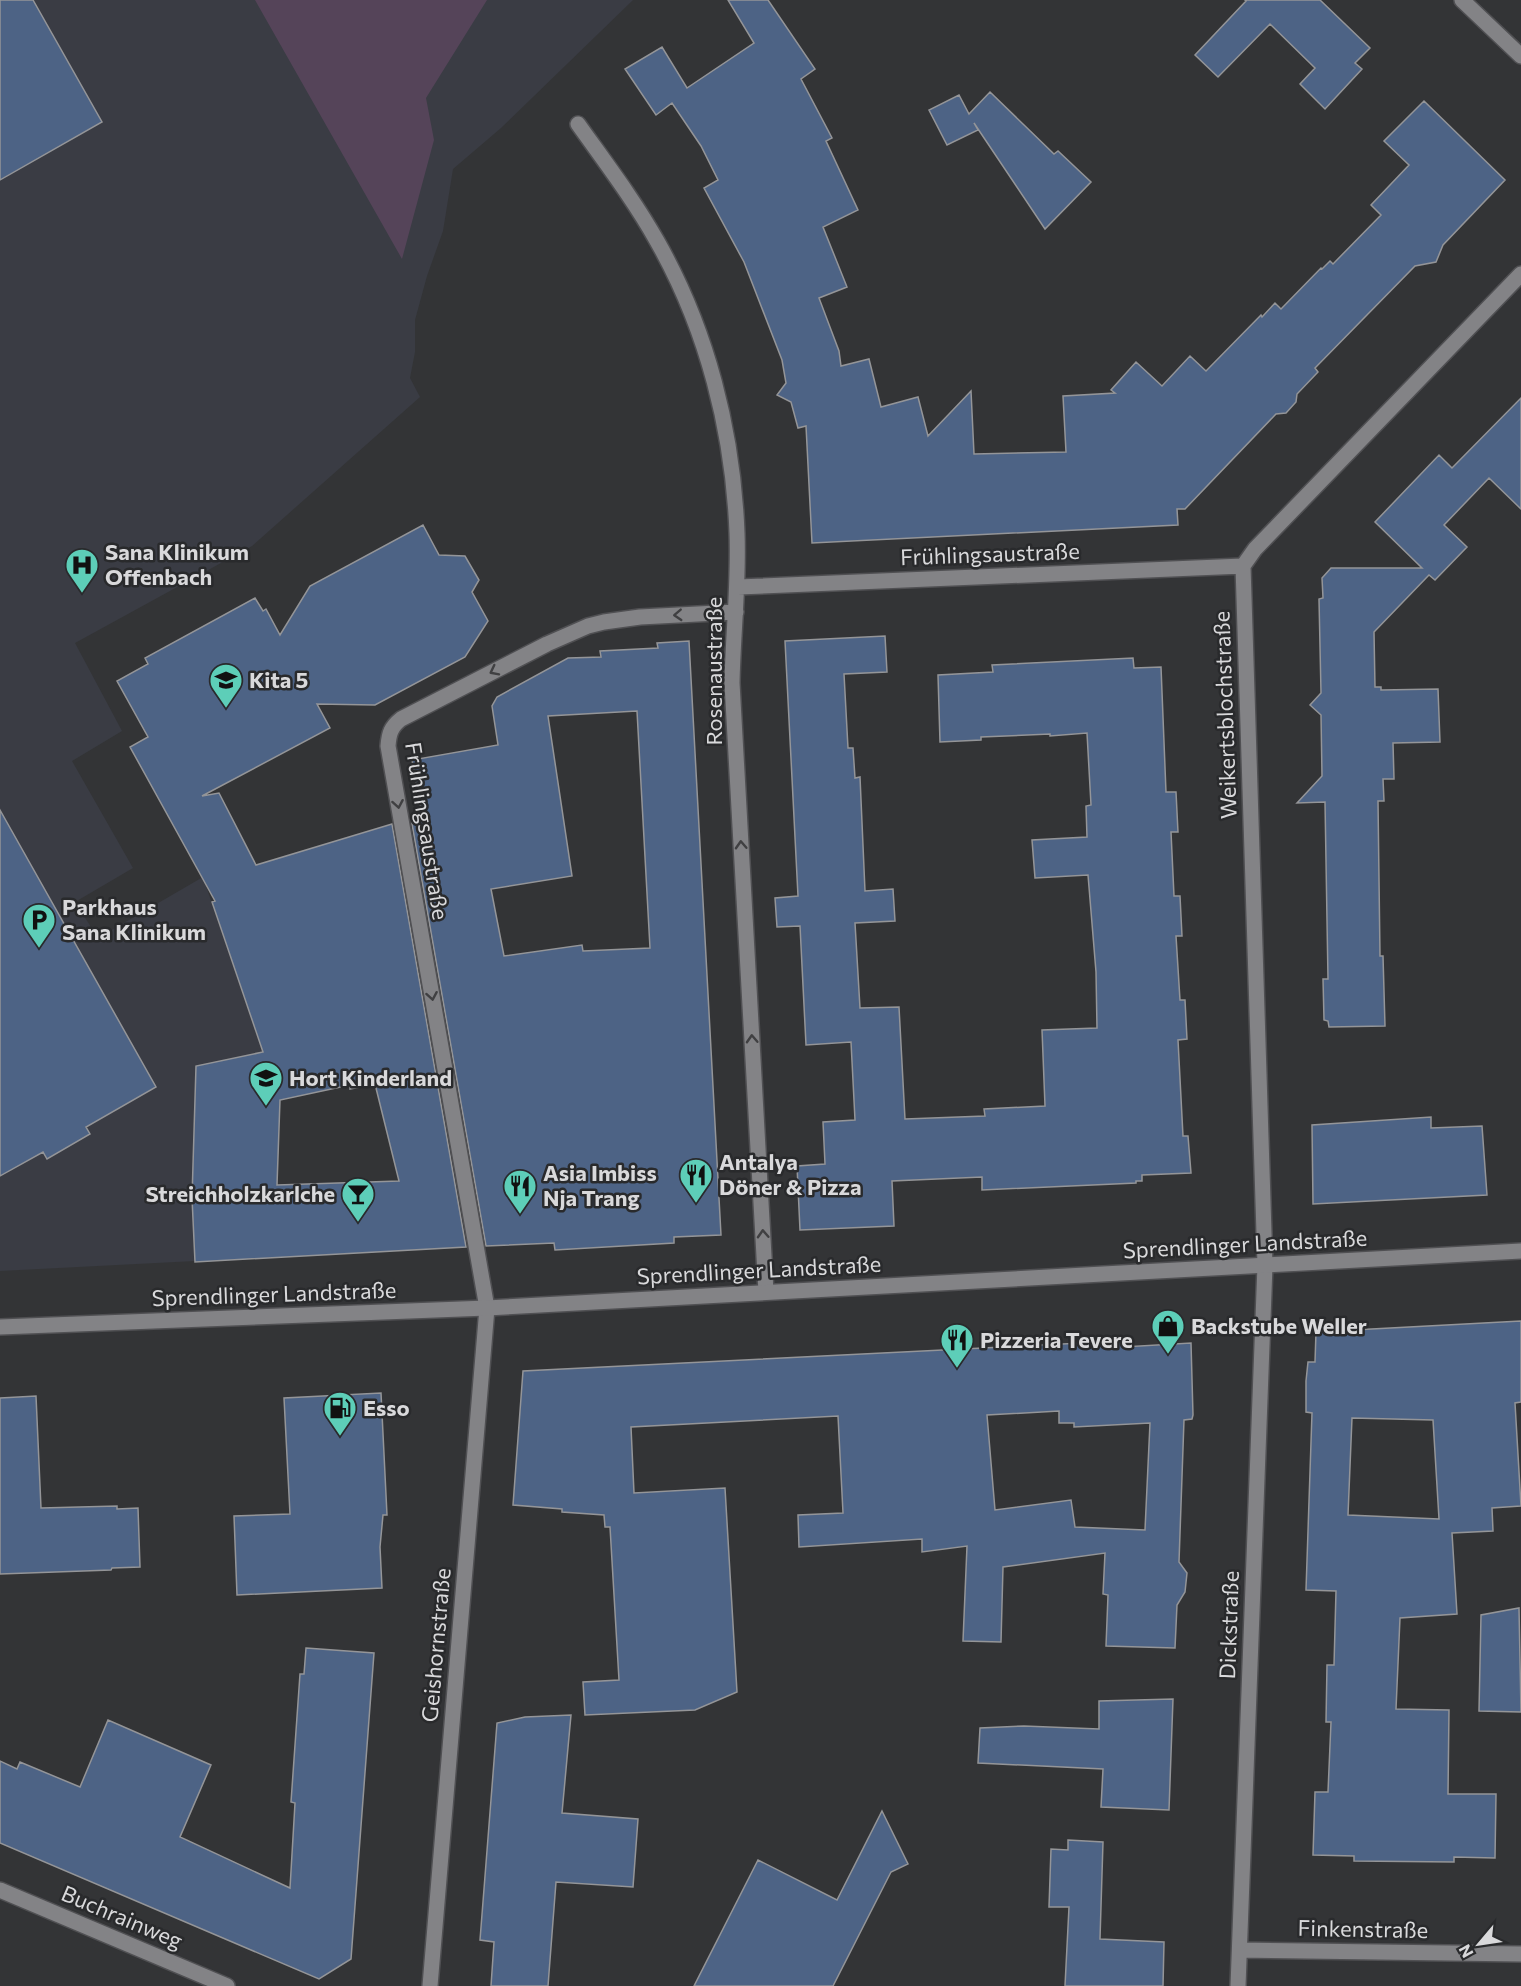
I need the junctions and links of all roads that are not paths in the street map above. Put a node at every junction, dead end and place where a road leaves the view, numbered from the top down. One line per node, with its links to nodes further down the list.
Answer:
1 (1462, 0): 2 (street)
2 (1521, 56)
3 (578, 124): 6 (street, Rosenaustraße)
4 (1521, 274): 5 (street)
5 (1243, 566): 6 (street, Frühlingsaustraße); 9 (street, Weikertsblochstraße)
6 (738, 587): 7 (street, Rosenaustraße)
7 (736, 612): 10 (street, Rosenaustraße, one-way to 7); 11 (street, Frühlingsaustraße, one-way to 11)
8 (1521, 1251): 9 (street, Sprendlinger Landstraße)
9 (1265, 1266): 10 (street, Sprendlinger Landstraße); 14 (street, Dickstraße)
10 (766, 1293): 11 (street, Sprendlinger Landstraße)
11 (487, 1308): 12 (street, Sprendlinger Landstraße); 17 (street, Geishornstraße)
12 (0, 1327)
13 (0, 1890): 16 (street, Buchrainweg)
14 (1240, 1950): 15 (street, Finkenstraße); 18 (street, Dickstraße)
15 (1521, 1954)
16 (226, 1986)
17 (430, 1986)
18 (1238, 1986)

